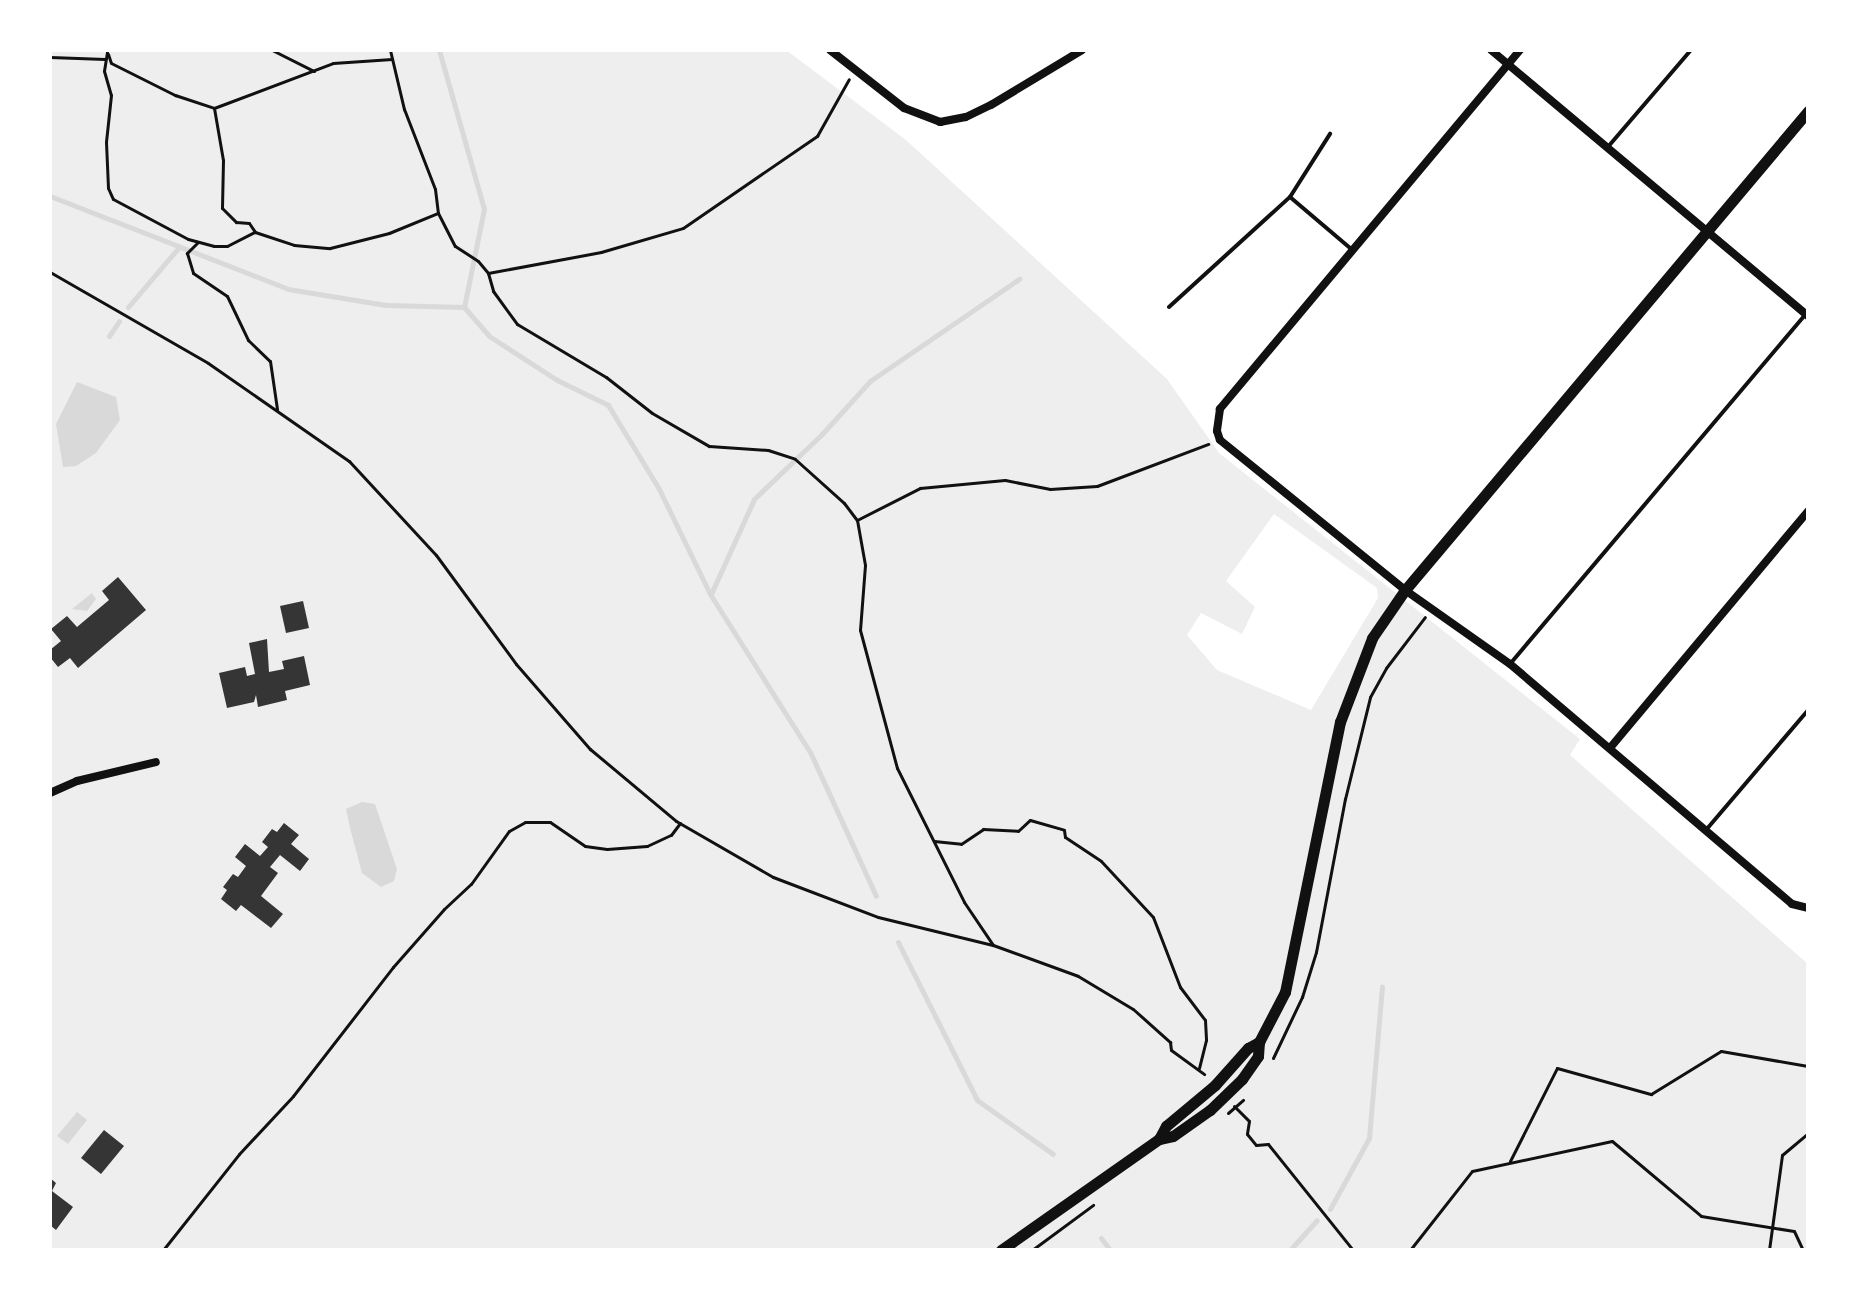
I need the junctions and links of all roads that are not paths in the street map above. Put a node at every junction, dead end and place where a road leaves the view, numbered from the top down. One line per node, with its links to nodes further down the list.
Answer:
1 (830, 50): 2 (street)
2 (1082, 50)
3 (1491, 50): 6 (street)
4 (1520, 50): 6 (street)
5 (1691, 50): 9 (lane)
6 (1508, 65): 9 (street); 12 (street)
7 (1808, 111): 11 (main road)
8 (1330, 134): 10 (lane)
9 (1607, 148): 11 (street)
10 (1290, 197): 12 (lane); 13 (lane)
11 (1707, 231): 14 (street); 16 (main road)
12 (1353, 250): 16 (street)
13 (1169, 307)
14 (1807, 314): 17 (lane)
15 (1808, 511): 19 (street)
16 (1405, 590): 17 (street); 24 (main road)
17 (1510, 664): 19 (street)
18 (1808, 710): 22 (lane)
19 (1610, 748): 22 (street)
20 (156, 762): 21 (street)
21 (50, 793)
22 (1706, 830): 23 (street)
23 (1808, 908)
24 (1259, 1042): 25 (main road); 25 (main road)
25 (1159, 1139): 26 (main road)
26 (1001, 1250)

